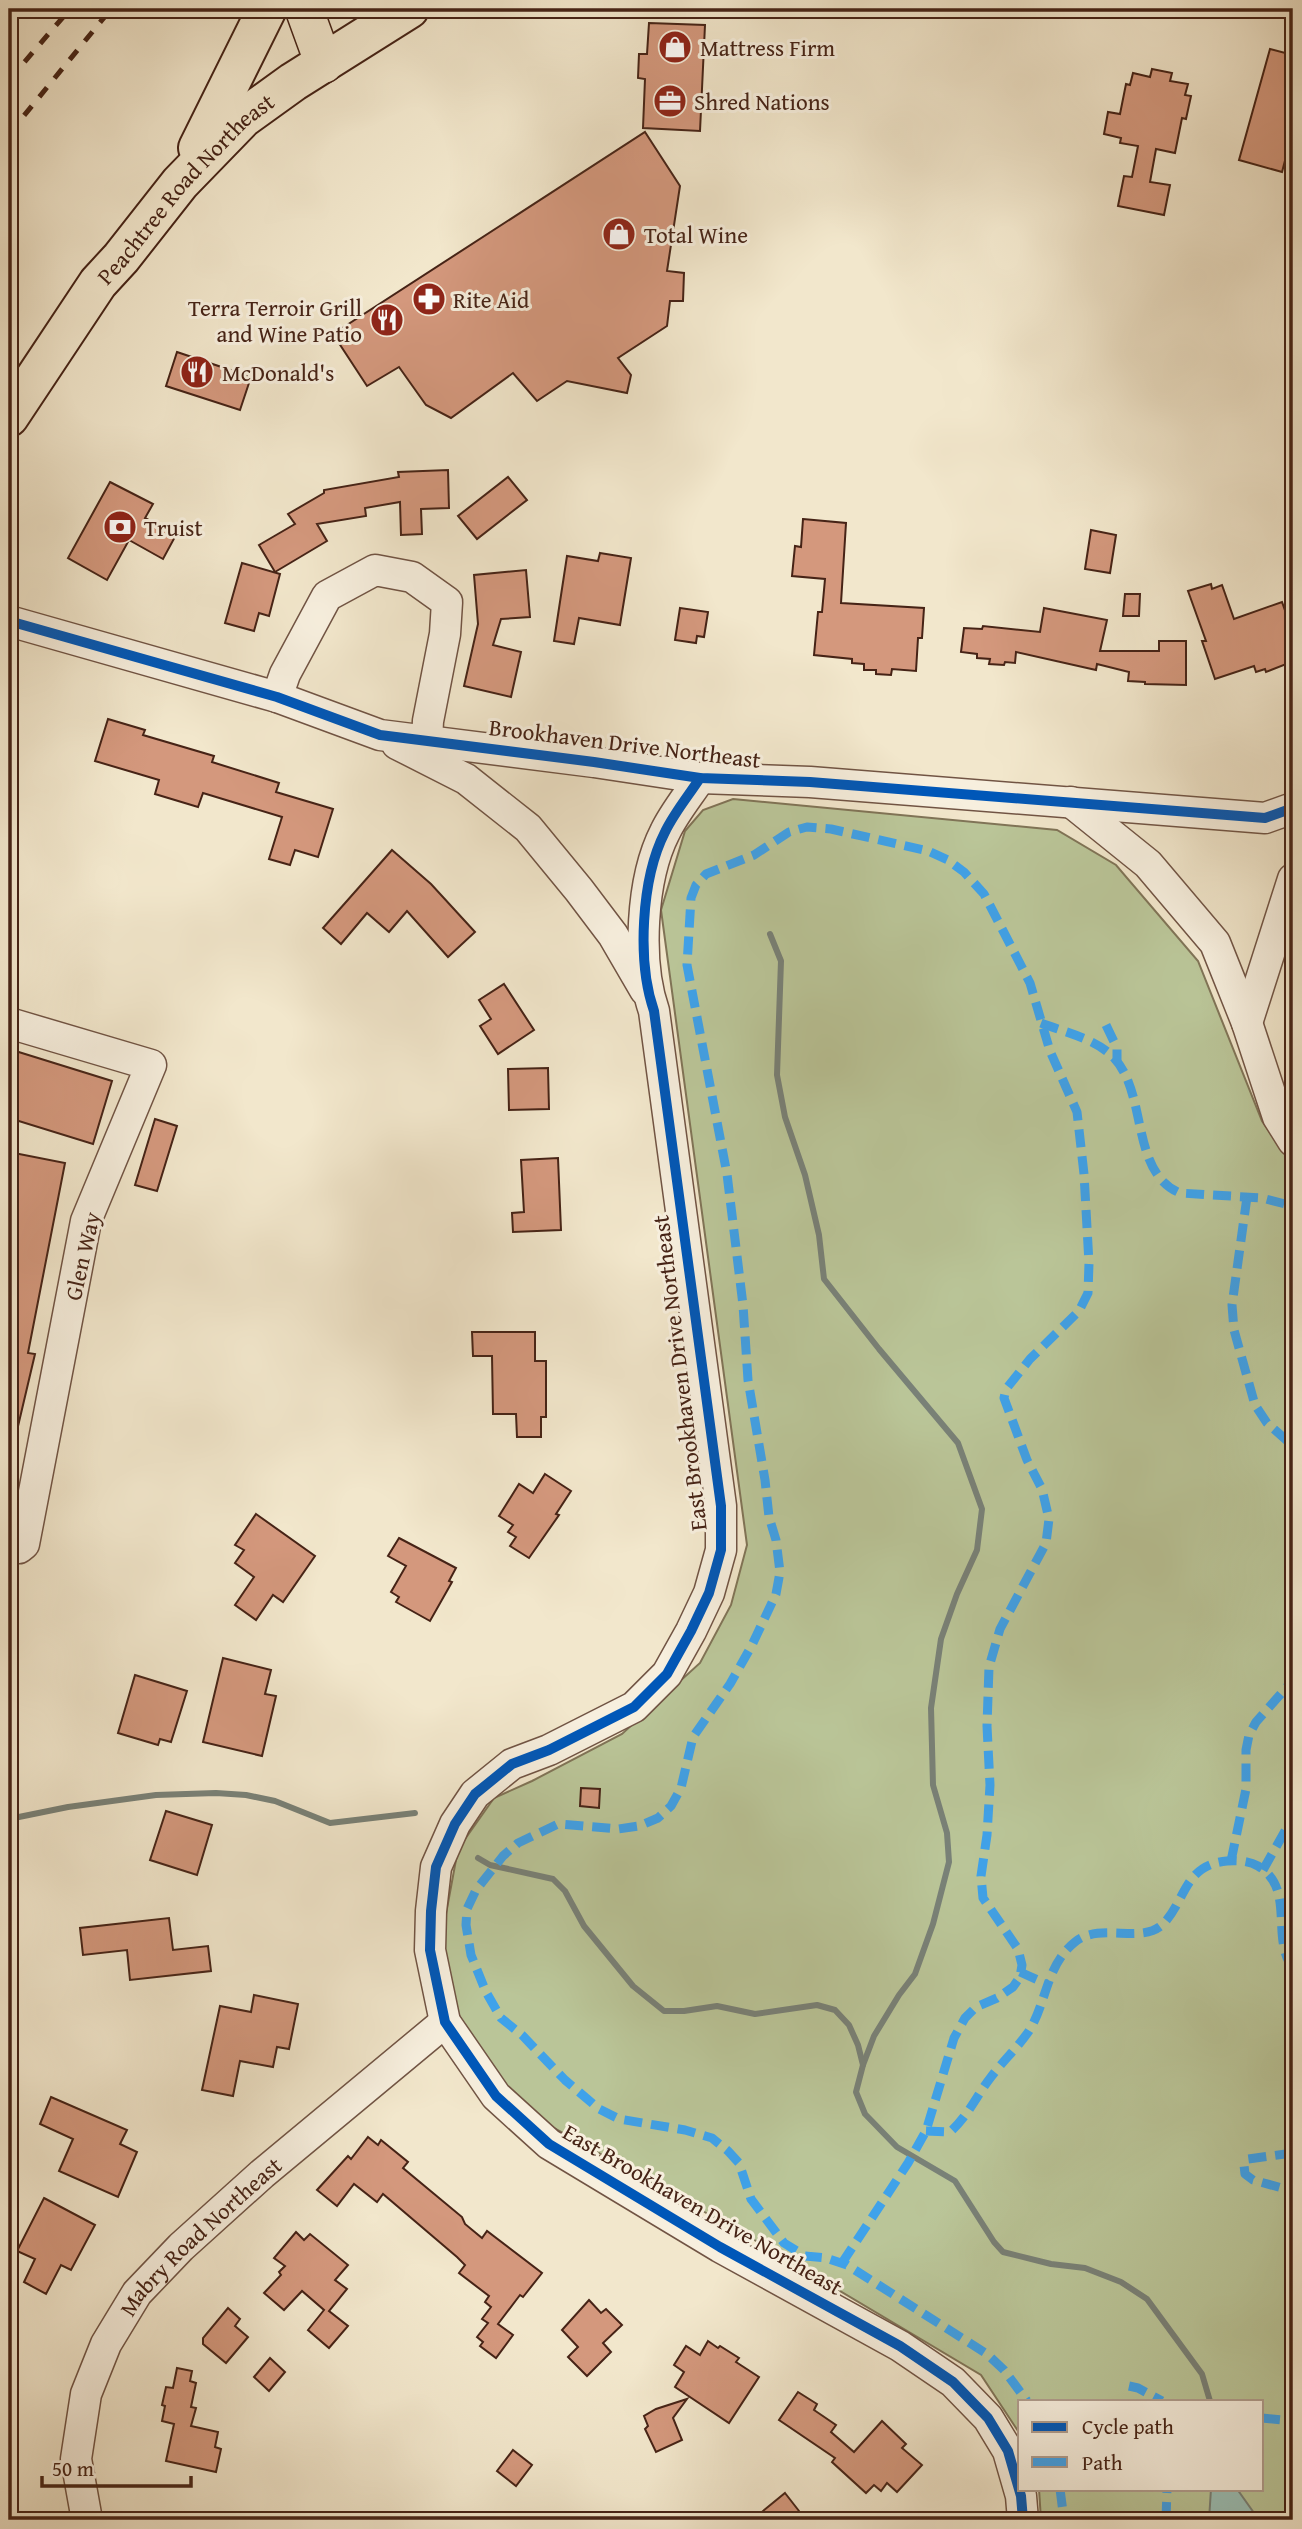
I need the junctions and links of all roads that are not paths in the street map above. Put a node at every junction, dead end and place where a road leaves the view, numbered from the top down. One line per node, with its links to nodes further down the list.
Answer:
1 (267, 9): 5 (highway)
2 (304, 9): 4 (main road)
3 (409, 9): 4 (highway, Peachtree Road Northeast)
4 (324, 64): 5 (highway, Peachtree Road Northeast)
5 (180, 183): 6 (highway, Peachtree Road Northeast)
6 (9, 417)
7 (9, 621): 8 (street, Brookhaven Drive Northeast)
8 (277, 697): 9 (street, Brookhaven Drive Northeast); 10 (street)
9 (380, 735): 10 (street, Brookhaven Drive Northeast); 15 (street, East Brookhaven Drive Northeast)
10 (427, 741): 11 (street, Brookhaven Drive Northeast)
11 (700, 778): 12 (street, Brookhaven Drive Northeast); 15 (street, East Brookhaven Drive Northeast)
12 (1071, 802): 13 (street, Brookhaven Drive Northeast); 17 (street)
13 (1293, 808)
14 (1293, 879): 17 (street)
15 (650, 999): 20 (street, East Brookhaven Drive Northeast)
16 (9, 1023): 19 (street, Glen Way)
17 (1247, 1023): 18 (street)
18 (1293, 1141)
19 (9, 1546)
20 (445, 2022): 21 (street, East Brookhaven Drive Northeast); 23 (street, Mabry Road Northeast)
21 (1018, 2486)
22 (1019, 2490): 24 (street, East Brookhaven Drive Northeast)
23 (87, 2520)
24 (1023, 2520)

